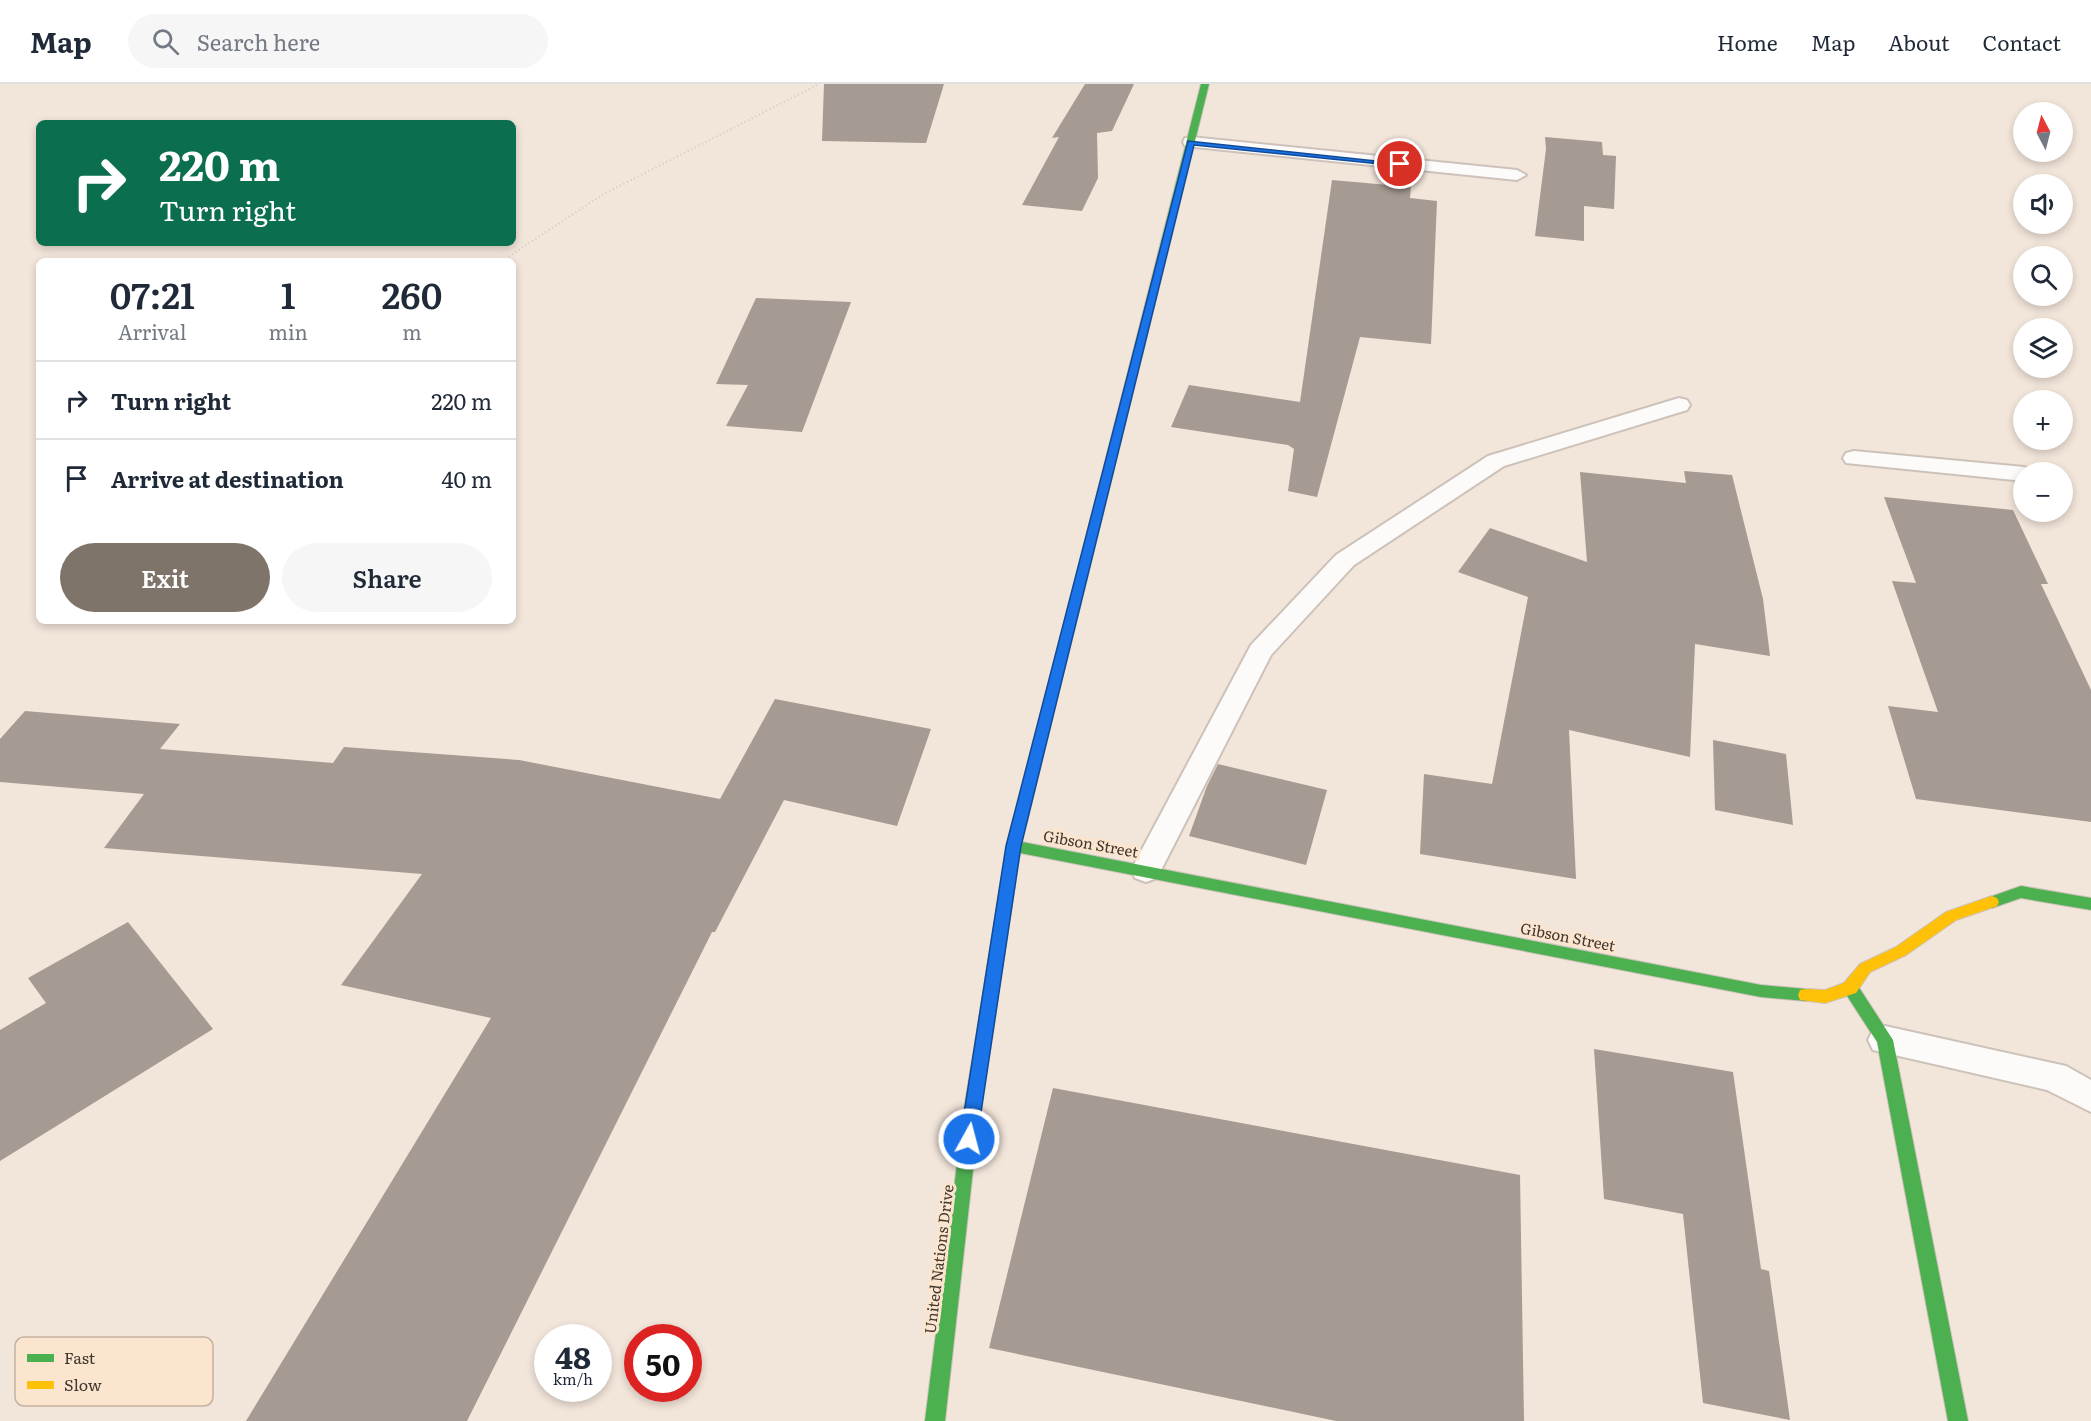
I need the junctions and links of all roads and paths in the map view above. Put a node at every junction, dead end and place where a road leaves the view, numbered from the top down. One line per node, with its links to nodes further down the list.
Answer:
1 (819, 84): 5 (path)
2 (1205, 84): 3 (main road, United Nations Drive)
3 (1191, 142): 4 (lane); 9 (main road, United Nations Drive)
4 (1517, 175)
5 (507, 258)
6 (1679, 405): 10 (lane)
7 (1854, 458): 8 (lane)
8 (2013, 473)
9 (1014, 846): 10 (main road, Gibson Street); 15 (main road, United Nations Drive)
10 (1146, 870): 12 (main road, Gibson Street)
11 (2091, 904): 12 (main road)
12 (1850, 988): 13 (main road)
13 (1885, 1040): 14 (lane); 16 (main road)
14 (2091, 1097)
15 (935, 1421)
16 (1958, 1421)

